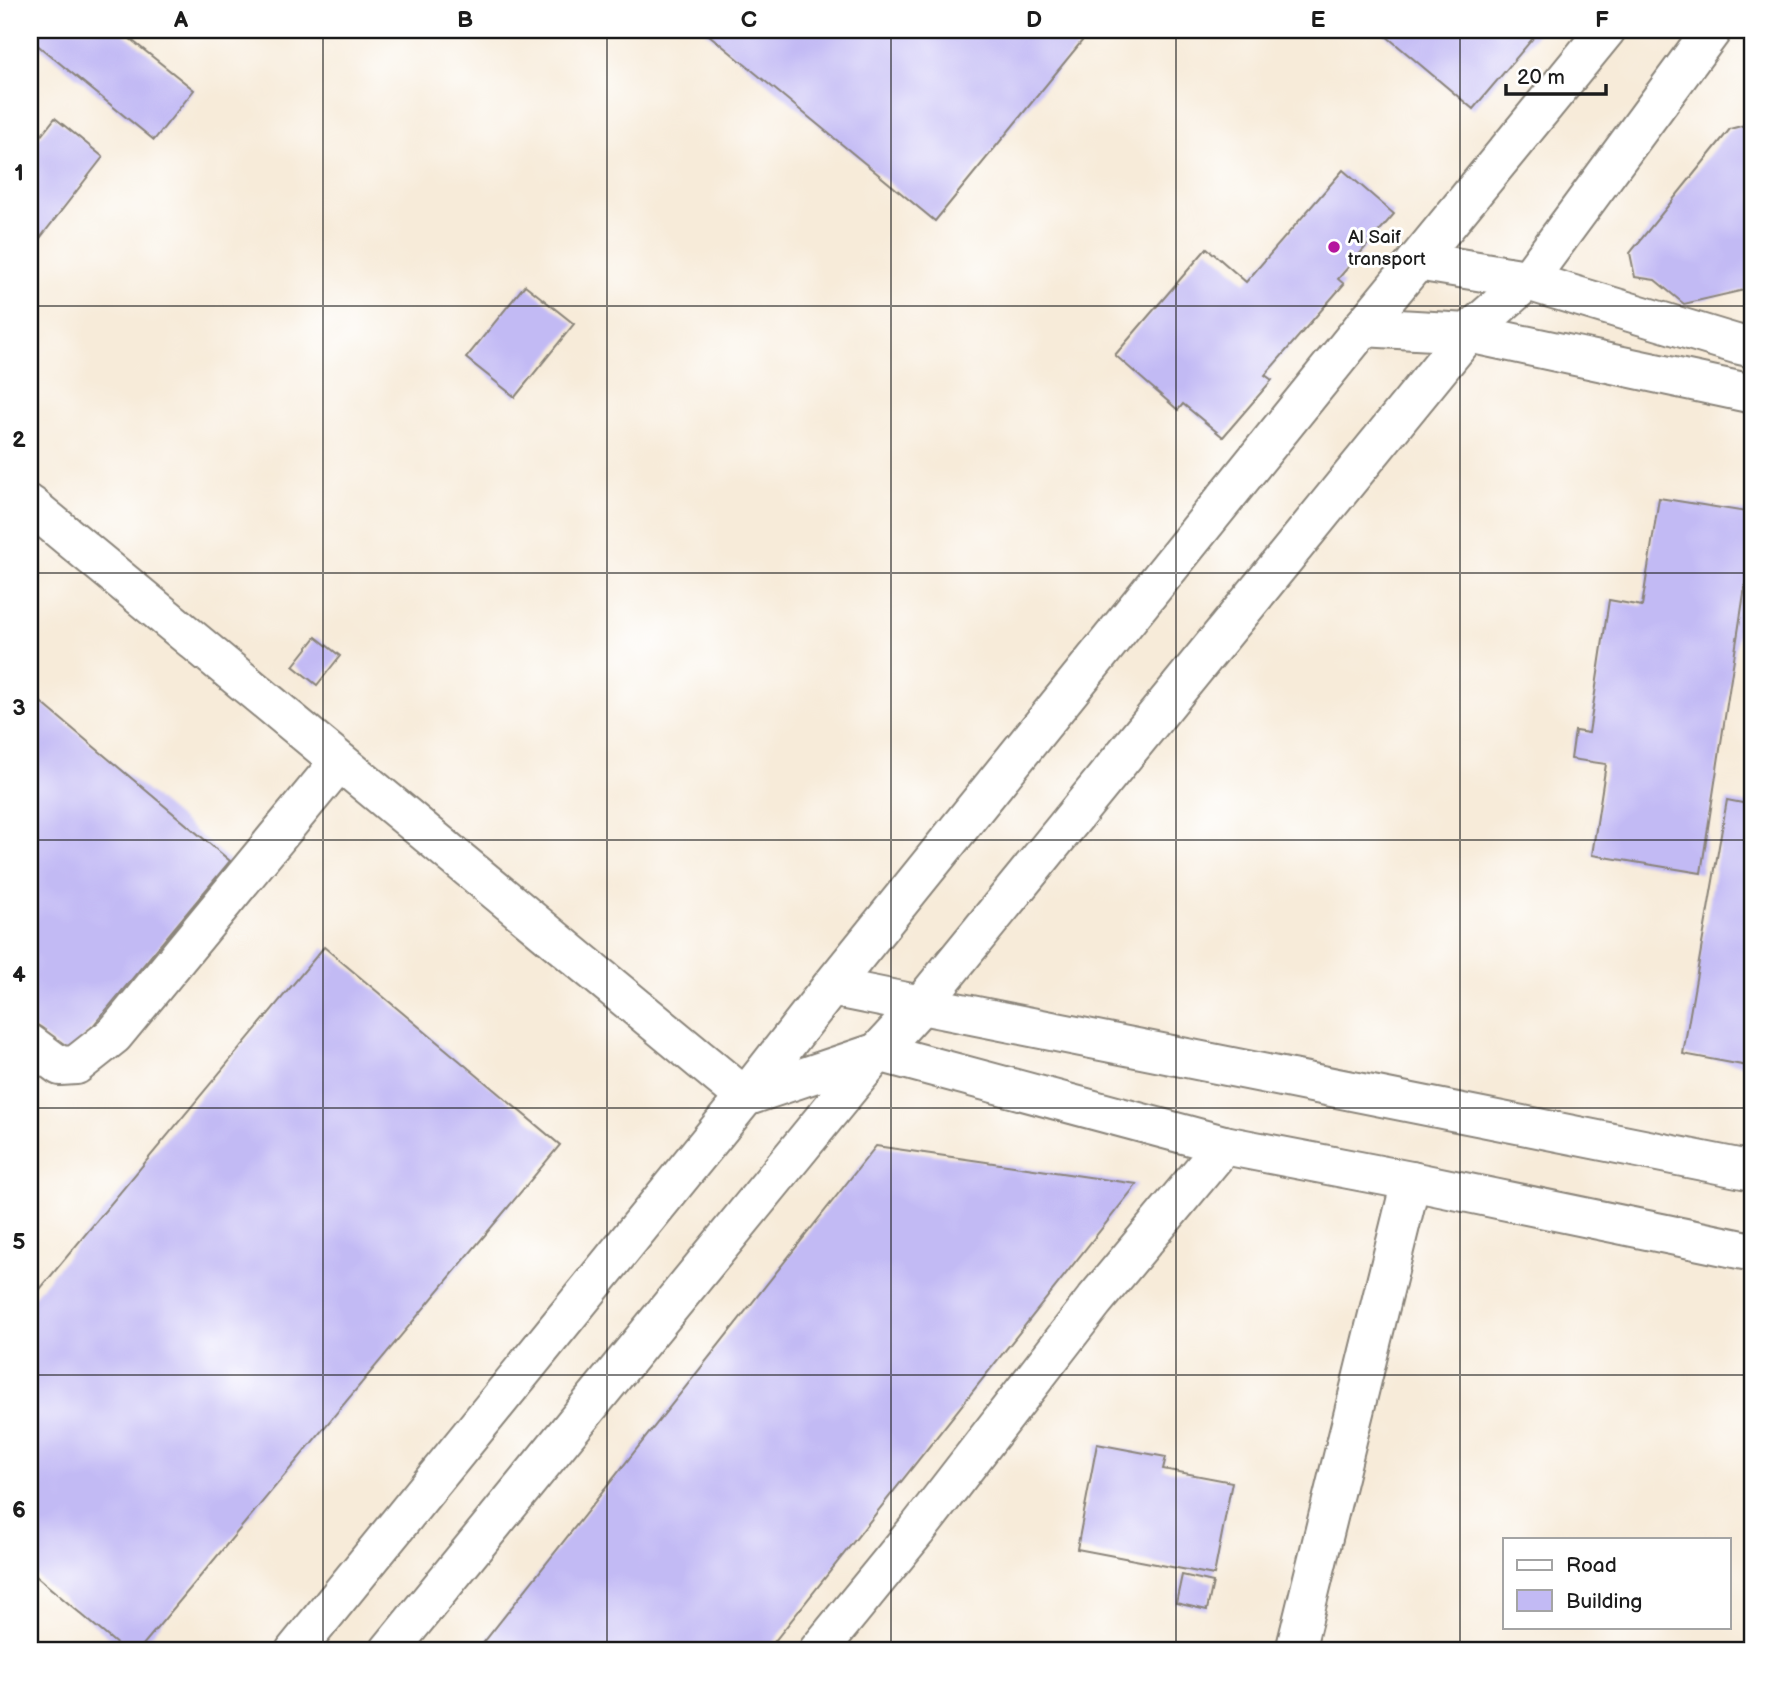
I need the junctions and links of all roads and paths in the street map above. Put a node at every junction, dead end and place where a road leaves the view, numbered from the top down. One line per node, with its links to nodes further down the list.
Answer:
1 (1606, 30): 3 (street)
2 (1712, 30): 4 (street)
3 (1417, 261): 4 (street); 5 (street)
4 (1527, 281): 6 (street); 7 (street)
5 (1363, 327): 6 (street); 11 (street)
6 (1468, 333): 8 (street); 12 (street)
7 (1753, 348)
8 (1753, 394)
9 (30, 505): 10 (street)
10 (339, 762): 13 (street); 15 (street)
11 (831, 987): 12 (street); 15 (street)
12 (920, 1006): 14 (street); 17 (street)
13 (30, 1044)
14 (878, 1052): 15 (street); 16 (street); 21 (street)
15 (745, 1097): 20 (street)
16 (1224, 1145): 18 (street); 22 (street)
17 (1753, 1171)
18 (1411, 1181): 19 (street); 23 (street)
19 (1753, 1252)
20 (295, 1651)
21 (388, 1651)
22 (818, 1651)
23 (1295, 1651)

